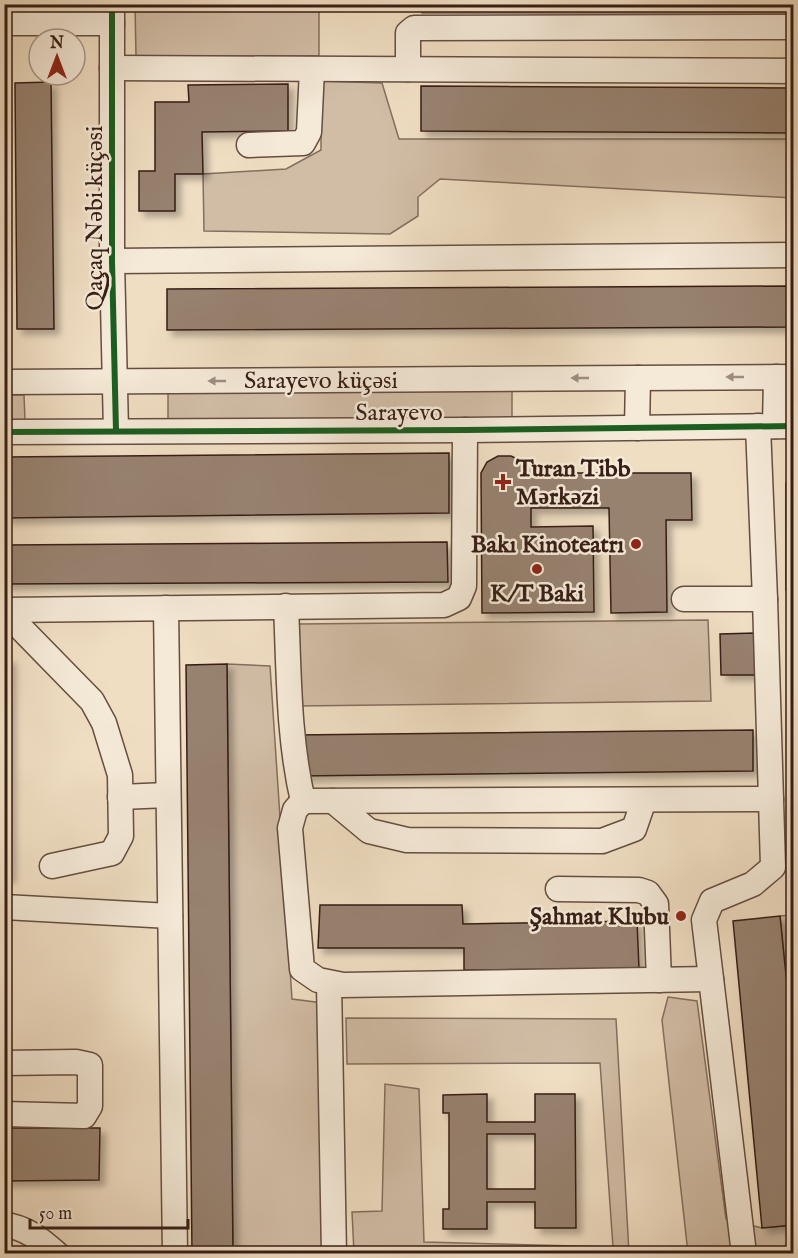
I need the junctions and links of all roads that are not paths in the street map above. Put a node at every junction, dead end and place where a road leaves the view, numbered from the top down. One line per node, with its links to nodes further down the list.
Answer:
1 (112, 14): 2 (street); 4 (street, Qaçaq Nəbi küçəsi)
2 (4, 23)
3 (794, 27): 6 (street)
4 (112, 68): 5 (street); 10 (street, Qaçaq Nəbi küçəsi)
5 (312, 69): 6 (street); 8 (street)
6 (408, 69): 7 (street)
7 (794, 71)
8 (249, 145)
9 (794, 255): 10 (street)
10 (112, 261): 13 (street, Qaçaq Nəbi küçəsi)
11 (785, 377): 12 (street, one-way to 12); 15 (street)
12 (638, 378): 13 (street, Sarayevo küçəsi, one-way to 13); 16 (street)
13 (114, 381): 14 (street, Sarayevo küçəsi); 18 (street, Qaçaq Nəbi küçəsi)
14 (4, 382)
15 (776, 426): 16 (street, Sarayevo); 21 (street)
16 (637, 428): 17 (street, Sarayevo)
17 (465, 430): 18 (street, Sarayevo); 22 (street)
18 (116, 431): 19 (street, Sarayevo)
19 (4, 432)
20 (684, 599): 21 (street)
21 (765, 599): 27 (street)
22 (286, 606): 23 (street); 29 (street)
23 (166, 608): 24 (street); 25 (street)
24 (4, 611): 26 (street)
25 (168, 795): 26 (street); 34 (street)
26 (120, 797): 31 (street)
27 (771, 799): 28 (street); 35 (street)
28 (644, 800): 30 (street); 30 (street)
29 (303, 801): 30 (street); 37 (street)
30 (333, 801)
31 (52, 866)
32 (558, 889): 36 (street)
33 (4, 907): 34 (street)
34 (170, 916): 42 (street)
35 (711, 979): 36 (street); 44 (street)
36 (659, 980): 37 (street)
37 (329, 983): 43 (street)
38 (4, 1063): 39 (street)
39 (4, 1114)
40 (4, 1225): 41 (street)
41 (57, 1254)
42 (175, 1254)
43 (334, 1254)
44 (744, 1254)

